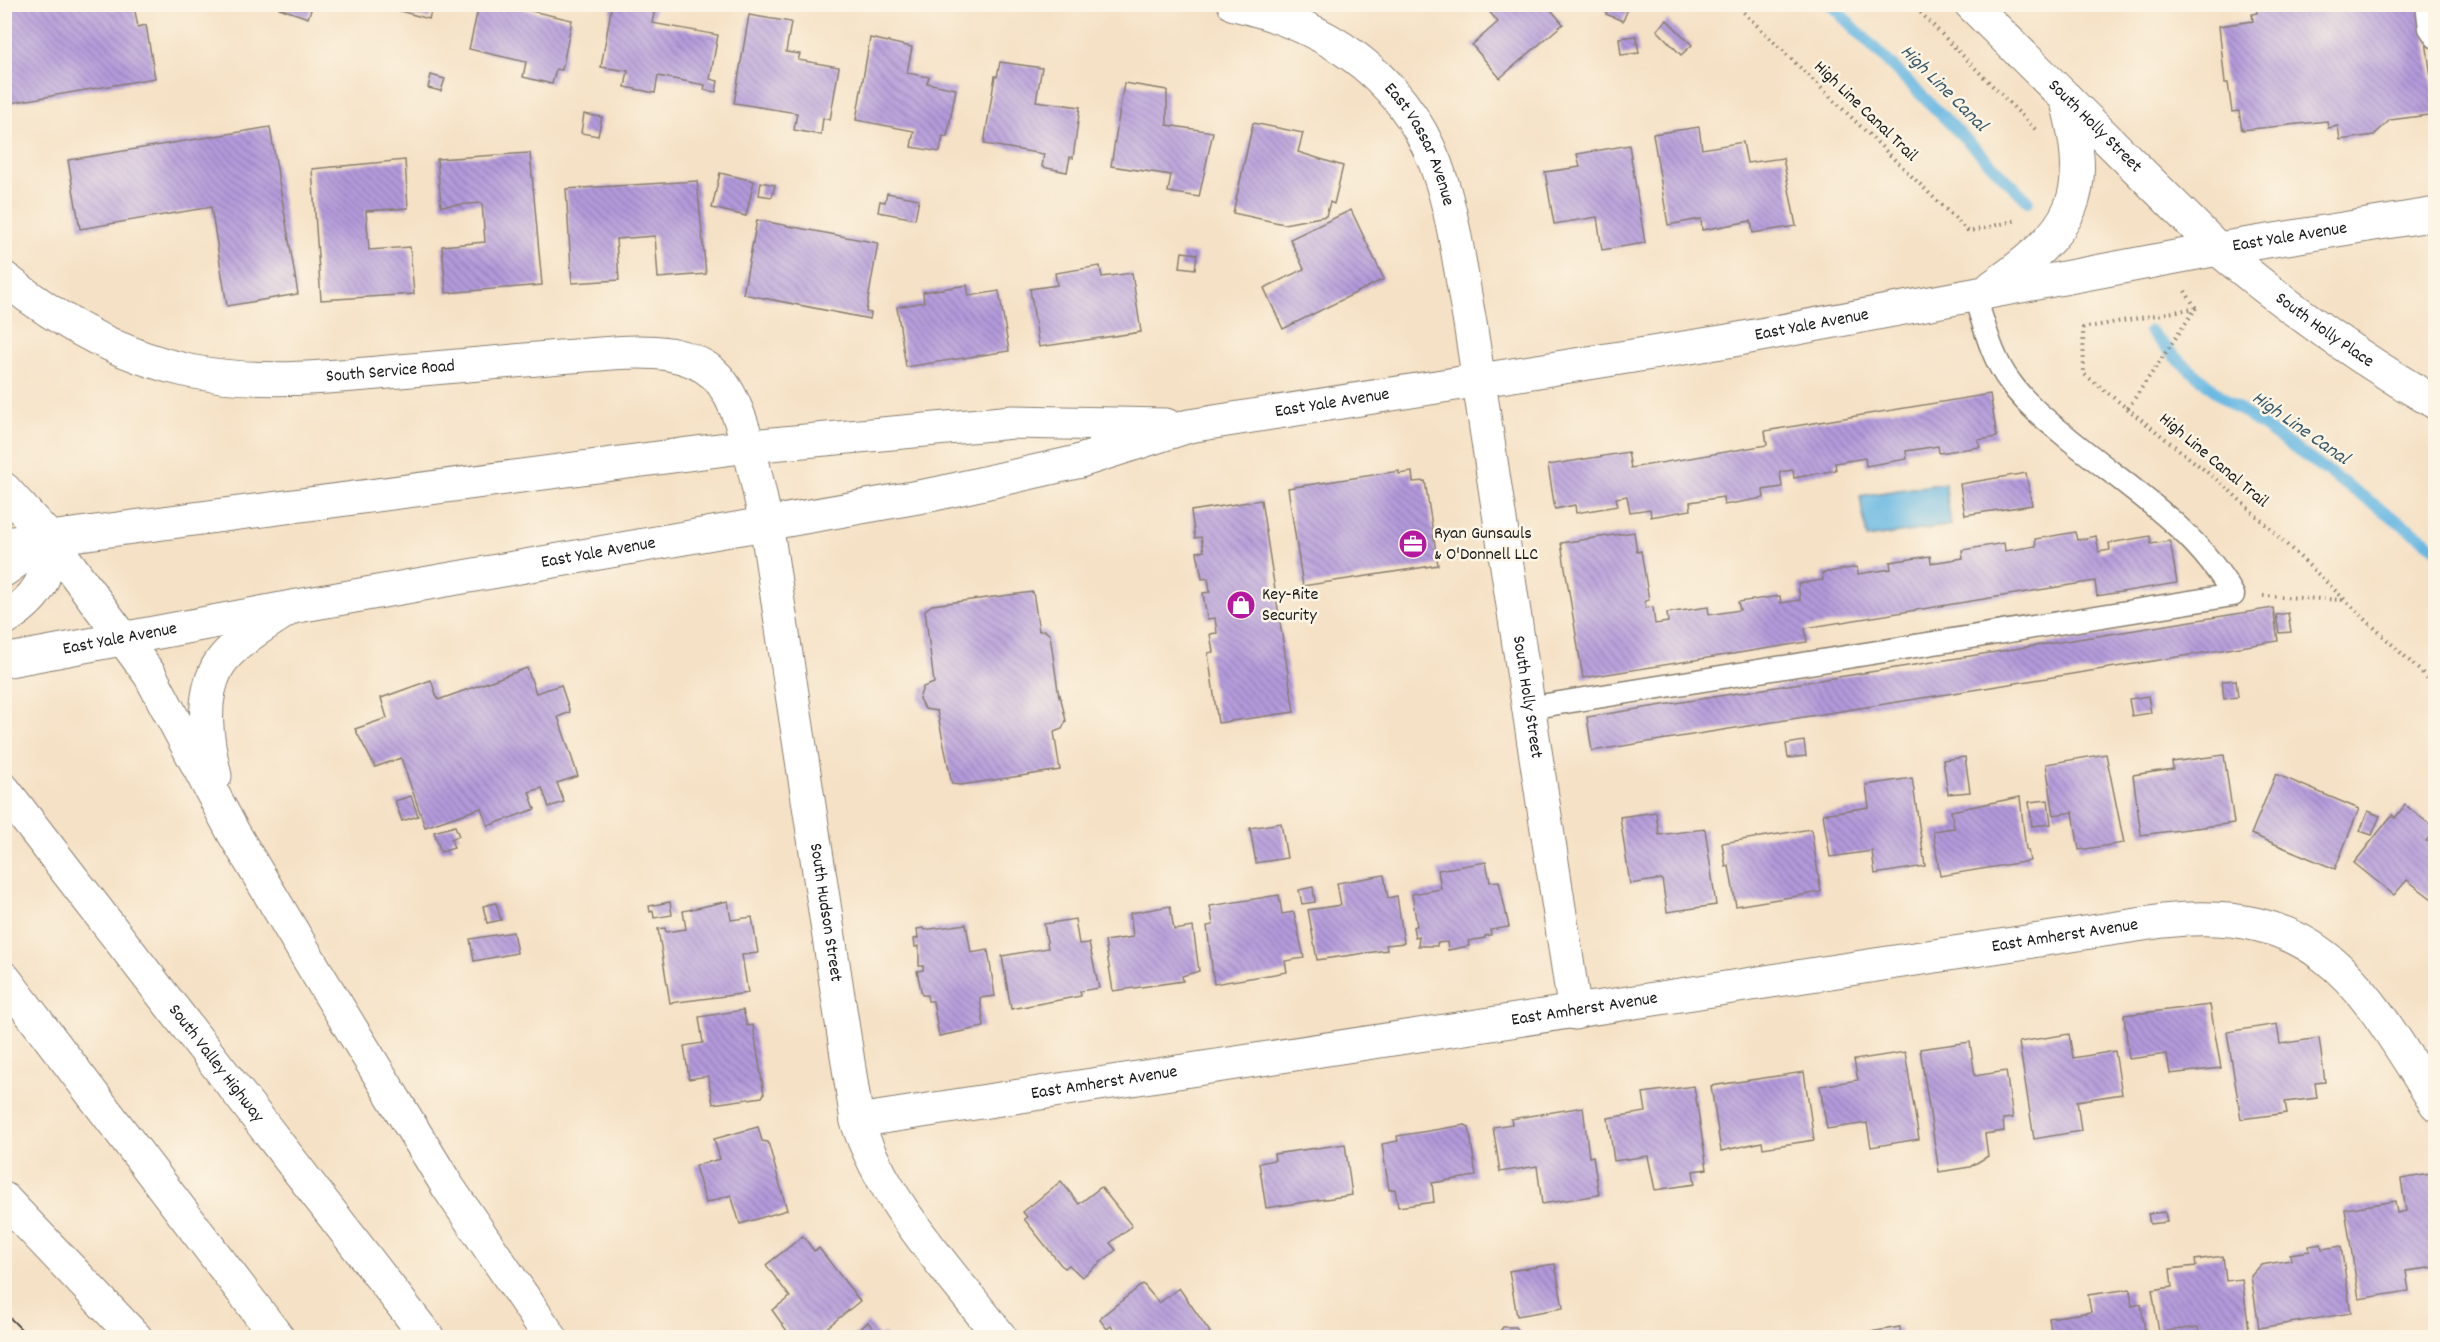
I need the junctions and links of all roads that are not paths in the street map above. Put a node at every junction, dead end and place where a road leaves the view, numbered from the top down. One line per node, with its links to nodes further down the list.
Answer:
1 (1234, 4): 10 (main road, East Vassar Avenue)
2 (1971, 4): 5 (main road, South Holly Street)
3 (2427, 4): 4 (lane)
4 (2436, 37)
5 (2066, 98): 7 (main road, South Holly Street); 9 (main road)
6 (2436, 214): 7 (main road, East Yale Avenue)
7 (2218, 249): 9 (main road, East Yale Avenue); 11 (main road, South Holly Place)
8 (4, 278): 13 (main road, South Service Road)
9 (1980, 293): 10 (main road, East Yale Avenue); 23 (lane)
10 (1478, 381): 12 (main road, East Yale Avenue); 23 (main road, South Holly Street)
11 (2436, 403)
12 (1189, 426): 13 (main road, East Yale Avenue); 15 (main road, East Yale Avenue)
13 (749, 447): 15 (main road, South Hudson Street); 16 (main road, East Yale Avenue)
14 (4, 489): 16 (main road)
15 (766, 523): 19 (main road, East Yale Avenue); 29 (main road, South Hudson Street)
16 (49, 538): 17 (main road, East Yale Avenue); 18 (main road); 20 (main road); 21 (main road)
17 (4, 544)
18 (4, 570)
19 (292, 607): 21 (main road, East Yale Avenue); 25 (main road)
20 (4, 619)
21 (121, 638): 22 (main road, East Yale Avenue); 25 (main road)
22 (4, 661)
23 (1528, 708): 27 (main road, South Holly Street)
24 (4, 790): 33 (main road, South Valley Highway)
25 (233, 832): 34 (main road)
26 (4, 978): 32 (main road)
27 (1575, 1012): 28 (main road, East Amherst Avenue); 29 (main road, East Amherst Avenue)
28 (2436, 1104)
29 (857, 1121): 35 (main road, South Hudson Street)
30 (4, 1200): 31 (main road)
31 (136, 1338)
32 (278, 1338)
33 (428, 1338)
34 (551, 1338)
35 (1001, 1338)

